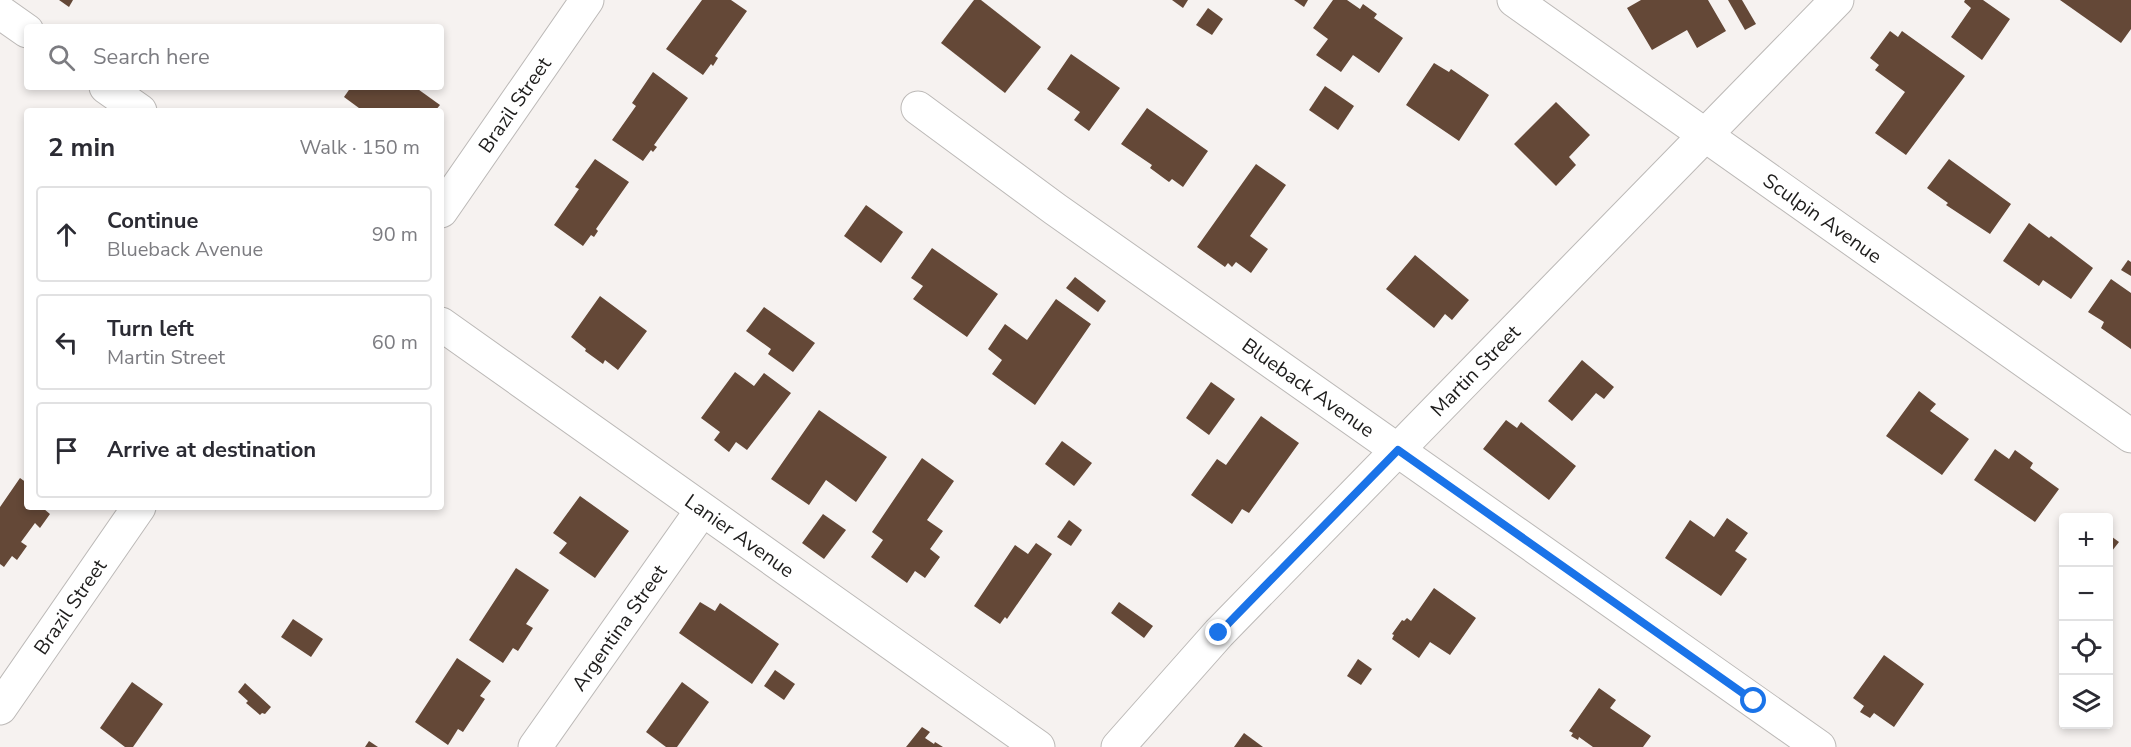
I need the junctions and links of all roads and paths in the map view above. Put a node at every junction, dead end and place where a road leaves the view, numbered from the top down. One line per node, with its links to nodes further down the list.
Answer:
1 (587, 0): 10 (street, Brazil Street)
2 (1514, 0): 9 (street, Sculpin Avenue)
3 (1837, 0): 9 (street, Martin Street)
4 (0, 12): 5 (street)
5 (24, 29)
6 (110, 90): 7 (street)
7 (136, 108)
8 (918, 108): 13 (street, Blueback Avenue)
9 (1704, 134): 12 (street, Sculpin Avenue); 13 (street, Martin Street)
10 (444, 207)
11 (444, 326): 15 (street, Lanier Avenue)
12 (2131, 436)
13 (1398, 450): 19 (street, Martin Street); 20 (street, Blueback Avenue)
14 (137, 510): 16 (street, Brazil Street)
15 (702, 510): 17 (street, Argentina Street); 18 (street, Lanier Avenue)
16 (0, 708)
17 (535, 747)
18 (1038, 747)
19 (1118, 747)
20 (1819, 747)

